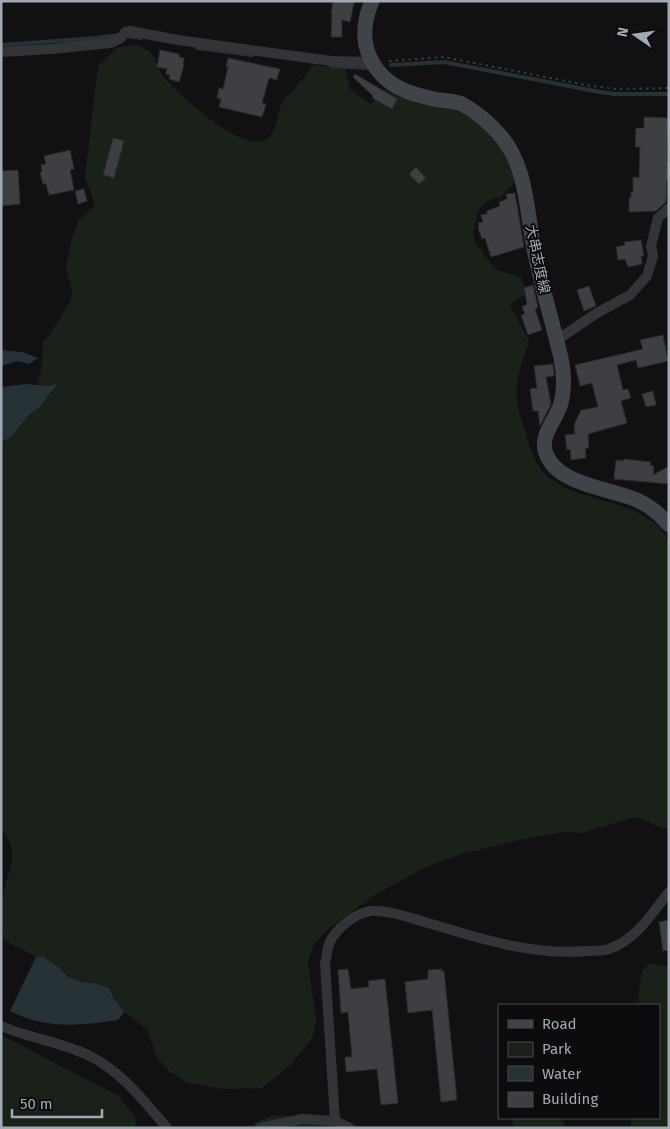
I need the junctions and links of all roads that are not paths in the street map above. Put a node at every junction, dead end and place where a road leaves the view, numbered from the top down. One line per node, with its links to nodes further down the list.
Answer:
1 (372, 1): 3 (main road, 大串志度線)
2 (1, 52): 3 (street)
3 (371, 62): 5 (main road, 大串志度線)
4 (669, 208): 5 (street)
5 (557, 340): 6 (main road, 大串志度線)
6 (669, 525)
7 (669, 892): 10 (street)
8 (1, 1026): 9 (street)
9 (158, 1118): 11 (street); 12 (street)
10 (335, 1121): 13 (street); 14 (street)
11 (153, 1128)
12 (167, 1128)
13 (260, 1128)
14 (350, 1128)

